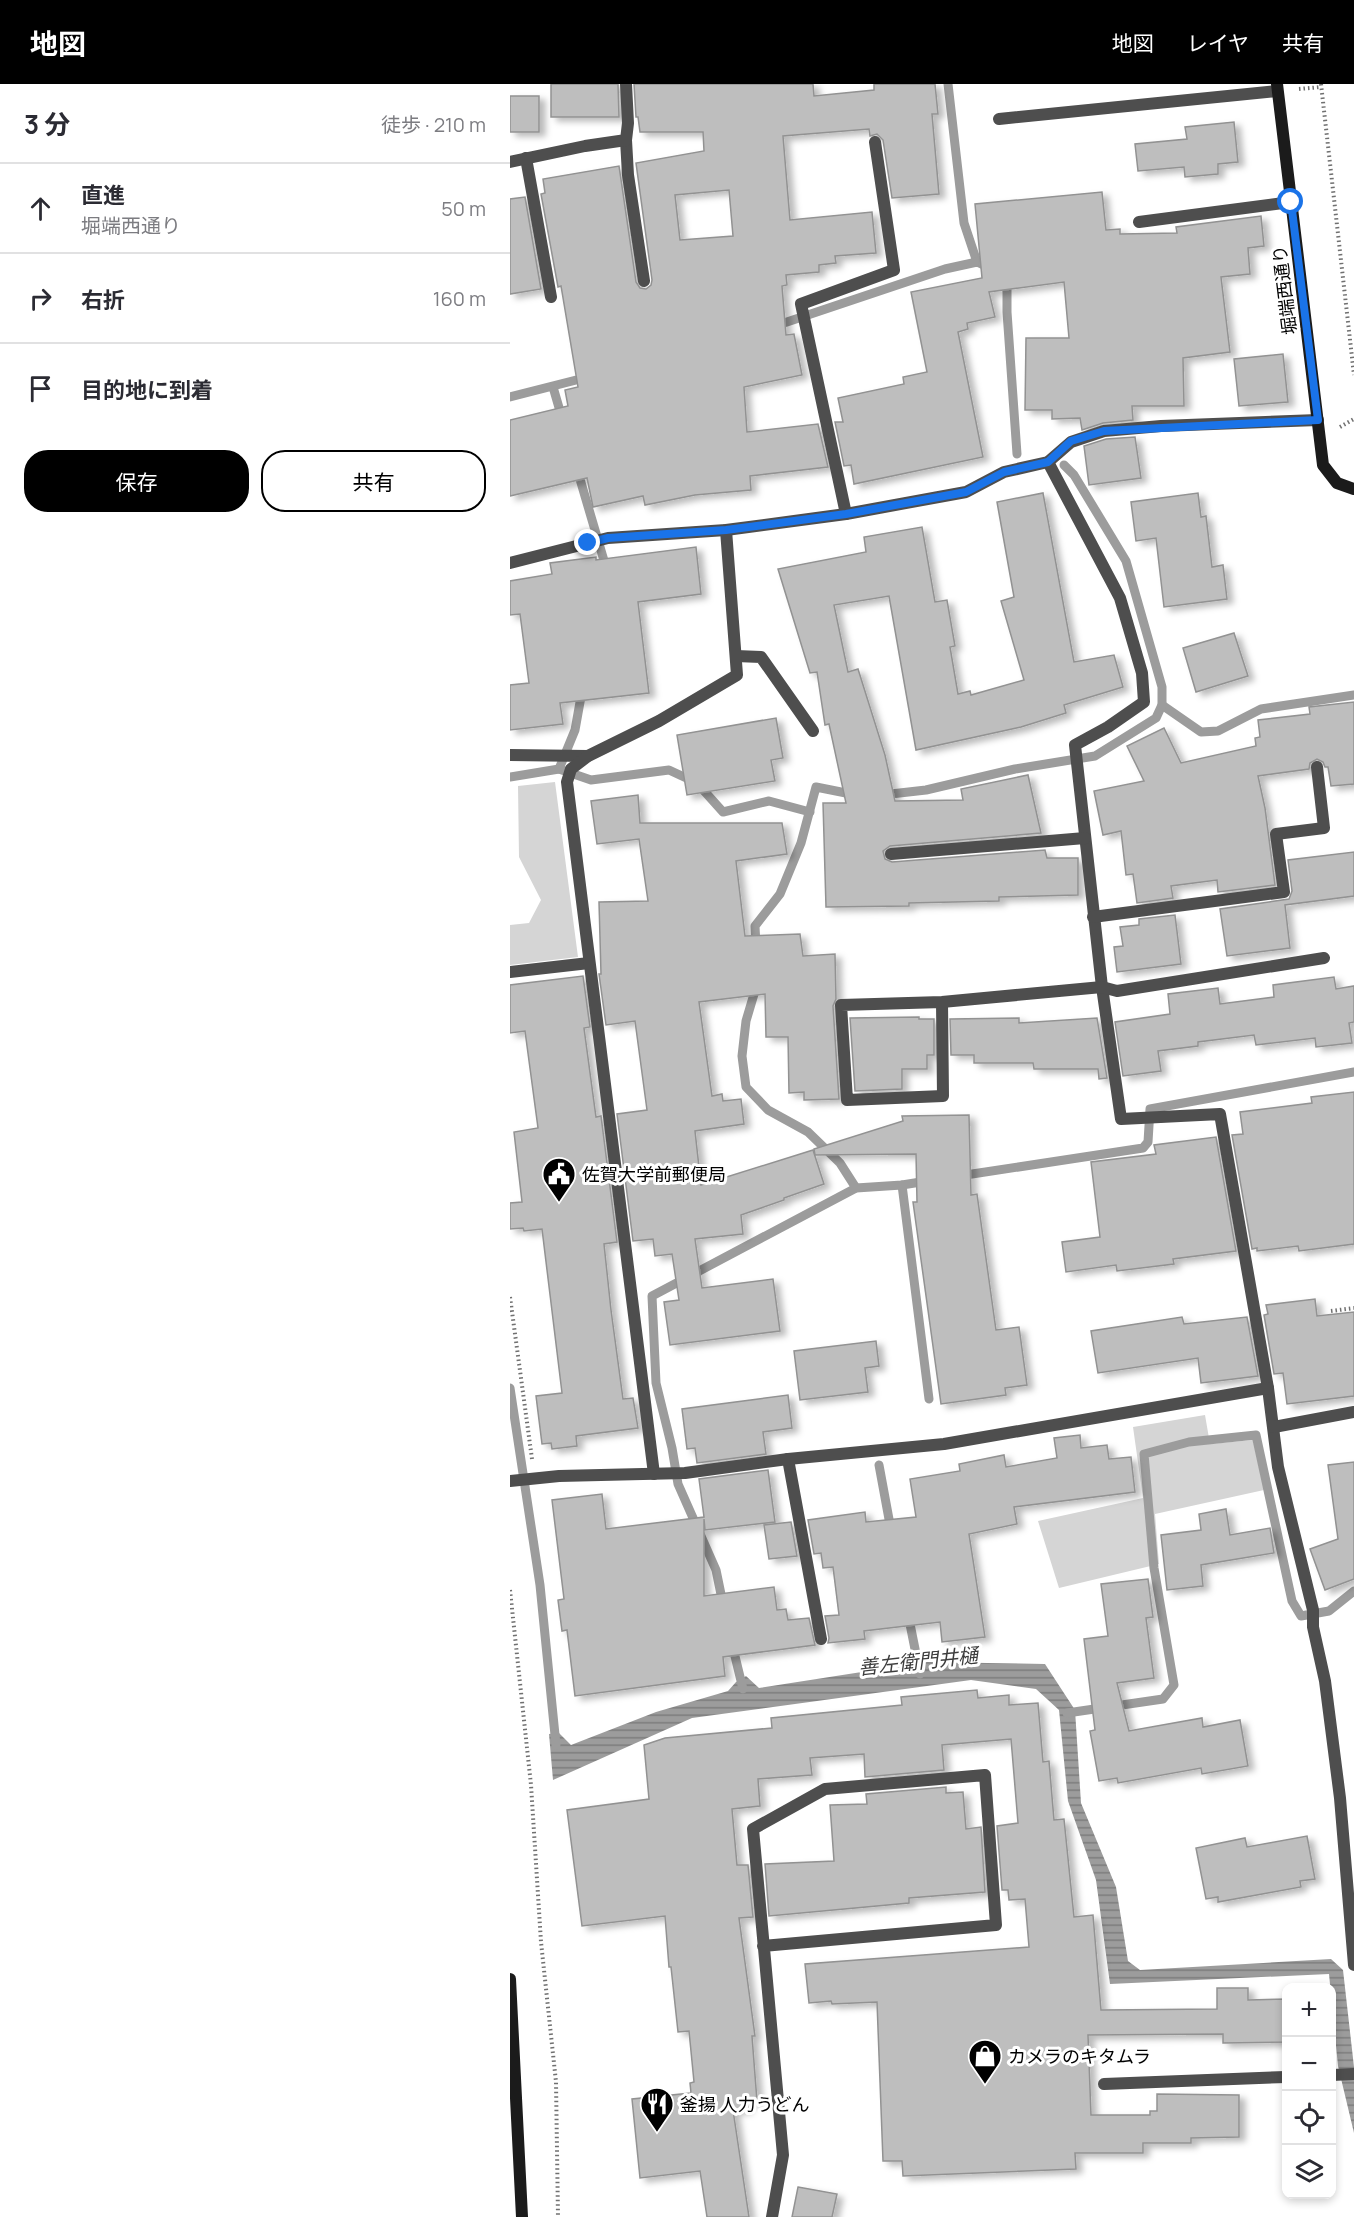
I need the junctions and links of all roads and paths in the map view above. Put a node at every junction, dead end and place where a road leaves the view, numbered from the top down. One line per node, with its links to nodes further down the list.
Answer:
1 (626, 84): 5 (street)
2 (1321, 84): 13 (path)
3 (1277, 87): 4 (street); 9 (street, 堀端西通り)
4 (999, 119)
5 (626, 140): 7 (street); 11 (street)
6 (875, 142): 19 (street)
7 (526, 158): 8 (street); 12 (street)
8 (510, 162)
9 (1291, 202): 10 (street); 15 (street, 堀端西通り)
10 (1139, 222)
11 (644, 281)
12 (551, 297)
13 (1354, 375)
14 (1354, 419): 16 (path)
15 (1318, 420): 17 (street); 18 (street, 堀端西通り)
16 (1340, 428)
17 (1048, 462): 19 (street); 27 (street)
18 (1354, 489)
19 (846, 514): 20 (street)
20 (726, 530): 21 (street); 22 (street)
21 (510, 563)
22 (736, 656): 23 (street); 25 (street)
23 (813, 731)
24 (510, 755): 25 (street)
25 (588, 756): 31 (street)
26 (1317, 767): 29 (street)
27 (1085, 838): 28 (street); 29 (street)
28 (891, 854)
29 (1094, 917): 33 (street)
30 (1324, 958): 33 (street)
31 (589, 963): 32 (street); 42 (street)
32 (510, 972)
33 (1102, 987): 34 (street); 38 (street)
34 (942, 1002): 34 (street)
35 (510, 1297): 43 (path)
36 (1354, 1308): 37 (path)
37 (1331, 1311)
38 (1268, 1388): 40 (street); 41 (street)
39 (1354, 1412): 40 (street)
40 (1274, 1427): 48 (street)
41 (788, 1460): 42 (street); 46 (street)
42 (660, 1474): 43 (street)
43 (535, 1478): 44 (street)
44 (514, 1480)
45 (510, 1590): 55 (path)
46 (821, 1639)
47 (763, 1946): 47 (street); 56 (street)
48 (1354, 1965)
49 (510, 1979): 54 (street)
50 (1354, 2074): 51 (street)
51 (1336, 2075)
52 (1282, 2077): 53 (street)
53 (1104, 2084)
54 (522, 2217)
55 (558, 2217)
56 (772, 2217)

